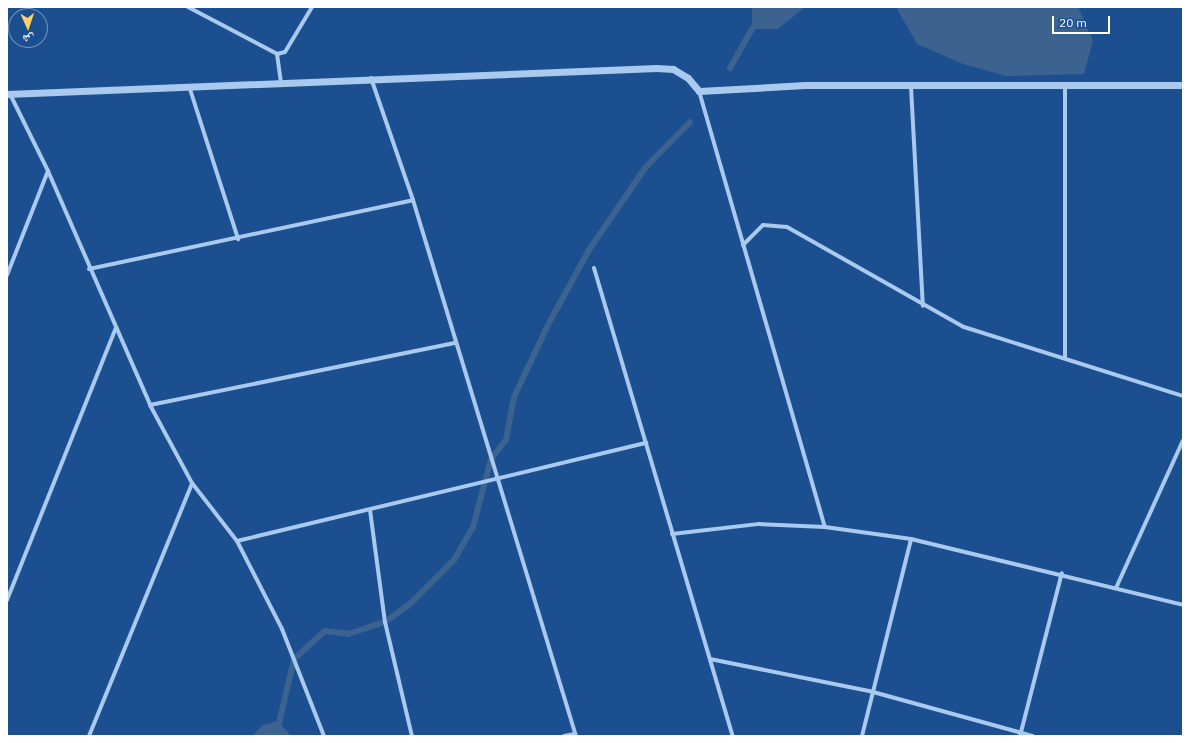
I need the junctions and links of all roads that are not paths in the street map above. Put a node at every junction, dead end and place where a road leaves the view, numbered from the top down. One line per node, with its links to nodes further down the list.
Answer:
1 (188, 7): 3 (street)
2 (312, 7): 3 (street)
3 (277, 54): 5 (street)
4 (371, 77): 5 (street); 10 (street); 13 (street)
5 (281, 82): 7 (street)
6 (1183, 85): 8 (street)
7 (189, 86): 11 (street); 14 (street)
8 (1065, 86): 9 (street); 22 (street)
9 (911, 87): 10 (street); 19 (street)
10 (698, 91): 15 (street)
11 (9, 94): 12 (street)
12 (48, 171): 17 (street); 18 (street)
13 (413, 200): 14 (street); 21 (street)
14 (238, 239): 17 (street)
15 (743, 245): 19 (street); 30 (street)
16 (594, 268): 26 (street)
17 (89, 269): 20 (street)
18 (7, 275)
19 (922, 306): 22 (street)
20 (116, 328): 24 (street); 36 (street)
21 (456, 343): 24 (street); 27 (street)
22 (1065, 357): 23 (street)
23 (1183, 396)
24 (150, 404): 28 (street)
25 (1183, 440): 35 (street)
26 (646, 443): 27 (street); 31 (street)
27 (497, 478): 29 (street); 41 (street)
28 (192, 483): 33 (street); 42 (street)
29 (370, 510): 33 (street); 44 (street)
30 (825, 527): 31 (street); 32 (street)
31 (672, 534): 38 (street)
32 (911, 539): 34 (street); 39 (street)
33 (237, 541): 43 (street)
34 (1062, 573): 35 (street); 40 (street)
35 (1116, 588): 37 (street)
36 (7, 600)
37 (1183, 605)
38 (710, 659): 39 (street); 46 (street)
39 (873, 692): 40 (street); 47 (street)
40 (1020, 734): 48 (street)
41 (575, 735): 45 (street)
42 (89, 736)
43 (324, 736)
44 (412, 736)
45 (564, 736)
46 (733, 736)
47 (862, 736)
48 (1033, 736)

